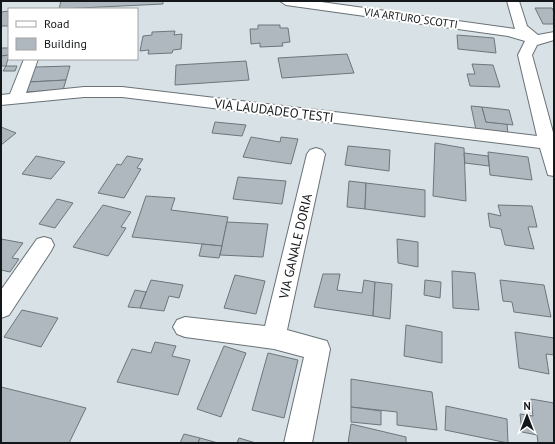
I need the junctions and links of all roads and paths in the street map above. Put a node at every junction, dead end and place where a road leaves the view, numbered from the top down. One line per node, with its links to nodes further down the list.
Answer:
1 (286, 1): 4 (street, VIA ARTURO SCOTTI)
2 (513, 1): 4 (street)
3 (554, 36): 4 (street)
4 (535, 40): 7 (street)
5 (30, 60): 6 (street)
6 (8, 99): 7 (street, VIA LAUDADEO TESTI)
7 (547, 143): 9 (street)
8 (316, 154): 13 (street, VIA GANALE DORIA)
9 (553, 165)
10 (44, 245): 11 (street)
11 (1, 308)
12 (185, 327): 13 (street)
13 (274, 338): 14 (street)
14 (298, 443)

